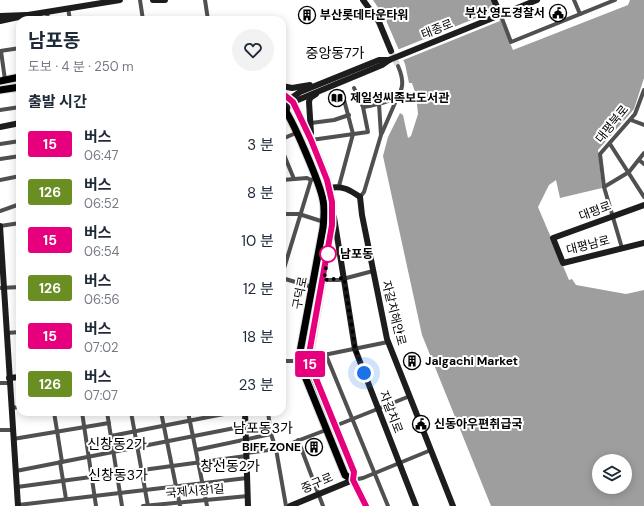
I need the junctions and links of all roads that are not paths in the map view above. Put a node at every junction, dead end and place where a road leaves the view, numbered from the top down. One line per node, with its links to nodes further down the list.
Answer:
1 (118, 0): 11 (main road)
2 (140, 0): 22 (street)
3 (153, 0): 4 (main road)
4 (165, 0)
5 (206, 0): 23 (street)
6 (363, 0): 28 (main road)
7 (494, 0): 17 (main road)
8 (537, 0): 17 (main road, 태종로)
9 (574, 0): 15 (street)
10 (615, 0): 15 (street)
11 (68, 8): 13 (main road); 21 (street)
12 (0, 12): 14 (main road)
13 (47, 12): 16 (main road); 20 (street)
14 (18, 14): 16 (main road); 18 (main road)
15 (580, 14): 17 (street)
16 (28, 15): 19 (main road)
17 (503, 15): 29 (main road, 태종로, bridge)
18 (0, 16)
19 (23, 16)
20 (48, 16)
21 (69, 16)
22 (142, 16)
23 (208, 16)
24 (16, 18): 25 (main road)
25 (0, 21)
26 (16, 49): 27 (street)
27 (0, 51): 32 (street)
28 (391, 51)
29 (389, 60): 33 (main road, 태종로); 36 (main road, 태종로)
30 (398, 66): 41 (street)
31 (16, 78): 32 (main road)
32 (3, 80)
33 (318, 85): 34 (main road); 42 (main road, 태종로)
34 (286, 87)
35 (16, 88): 38 (main road)
36 (324, 88): 42 (main road, 태종로); 49 (main road)
37 (354, 88): 44 (street)
38 (0, 90)
39 (644, 90): 48 (street, 대평북로)
40 (342, 92): 47 (street)
41 (398, 96): 43 (street); 55 (street)
42 (287, 104): 53 (main road, 구덕로); 57 (main road, 구덕로)
43 (379, 104): 44 (street); 55 (street)
44 (363, 107): 54 (street)
45 (16, 108): 46 (street)
46 (0, 110)
47 (349, 115): 49 (street); 54 (street)
48 (631, 120): 51 (street); 60 (street, 대평북로)
49 (311, 123): 57 (main road)
50 (16, 124): 52 (main road)
51 (644, 125)
52 (0, 126)
53 (296, 133): 56 (street); 70 (main road, 구덕로)
54 (354, 134): 57 (street); 73 (street)
55 (381, 135): 76 (street)
56 (286, 137)
57 (311, 137): 75 (main road, 구덕로)
58 (16, 142): 59 (street)
59 (0, 144)
60 (610, 144): 67 (street); 74 (street, 대평북로)
61 (644, 153): 65 (street)
62 (16, 157): 63 (street)
63 (0, 159)
64 (286, 160): 69 (street)
65 (639, 160): 66 (street); 67 (street)
66 (644, 164)
67 (629, 172): 74 (street); 77 (street)
68 (16, 177): 71 (street)
69 (294, 179): 70 (street); 72 (street)
70 (313, 179): 83 (street); 85 (main road, 구덕로)
71 (0, 180)
72 (286, 180)
73 (339, 186): 75 (main road); 76 (main road)
74 (604, 187): 84 (street, 대평북로)
75 (329, 188): 81 (main road, 구덕로)
76 (360, 197): 93 (main road, 자갈치해안로)
77 (644, 197)
78 (16, 205): 80 (street)
79 (644, 205): 84 (main road, 대평로)
80 (0, 211)
81 (333, 213): 94 (main road, 자갈치로); 96 (main road, 구덕로)
82 (286, 214): 83 (street)
83 (299, 214): 85 (street); 92 (street)
84 (612, 217): 88 (main road, 대평로); 90 (street, 대평북로)
85 (324, 222): 98 (main road, 구덕로)
86 (16, 224): 87 (street)
87 (0, 226): 91 (main road)
88 (553, 238): 90 (main road, 대평남로)
89 (644, 243): 90 (main road, 대평남로)
90 (622, 248)
91 (1, 253): 99 (main road)
92 (286, 260)
93 (373, 271): 94 (street); 102 (main road, 자갈치해안로)
94 (344, 278): 96 (street); 103 (main road, 자갈치로)
95 (286, 279): 98 (street)
96 (324, 280): 105 (main road, 구덕로)
97 (16, 287): 99 (street)
98 (312, 287): 106 (main road, 구덕로)
99 (2, 288): 101 (main road)
100 (16, 332): 101 (street)
101 (7, 333): 109 (main road)
102 (388, 342): 103 (street); 111 (main road, 자갈치해안로)
103 (355, 348): 104 (street); 114 (main road, 자갈치로)
104 (326, 355): 105 (street); 124 (street)
105 (309, 358): 129 (main road, 구덕로)
106 (300, 360): 107 (street); 133 (main road, 구덕로)
107 (286, 361)
108 (16, 378): 109 (main road)
109 (9, 380): 110 (street); 113 (main road)
110 (0, 383)
111 (410, 396): 114 (street); 146 (main road, 자갈치해안로)
112 (16, 407): 113 (street)
113 (11, 408): 132 (main road)
114 (378, 409): 124 (street); 152 (main road, 자갈치로)
115 (55, 416): 135 (street)
116 (82, 416): 130 (street)
117 (108, 416): 126 (street)
118 (131, 416): 134 (street)
119 (162, 416): 127 (street)
120 (189, 416): 125 (street)
121 (205, 416): 125 (street)
122 (245, 416): 128 (main road)
123 (269, 416): 136 (street)
124 (352, 419): 129 (street); 157 (street)
125 (190, 420): 127 (street); 138 (street)
126 (109, 423): 130 (street); 137 (street)
127 (164, 425): 134 (street); 142 (street)
128 (246, 426): 138 (street); 140 (main road)
129 (335, 426): 160 (main road, 구덕로)
130 (84, 428): 135 (street); 149 (street)
131 (0, 430): 132 (street)
132 (13, 430): 139 (main road)
133 (326, 430): 141 (street); 160 (main road, 구덕로)
134 (134, 431): 137 (street); 143 (street)
135 (57, 433): 139 (street); 150 (street)
136 (271, 434): 140 (street); 144 (street)
137 (111, 436): 147 (street)
138 (193, 436): 142 (street); 145 (street)
139 (13, 439): 154 (main road)
140 (246, 439): 145 (street); 148 (main road)
141 (298, 440): 144 (street); 167 (street)
142 (167, 441): 143 (street); 153 (street)
143 (138, 447): 147 (street); 155 (street)
144 (276, 449): 148 (street); 181 (street)
145 (196, 450): 151 (street)
146 (431, 450): 152 (street); 187 (main road, 자갈치해안로)
147 (114, 452): 149 (street); 156 (street)
148 (246, 454): 151 (street); 159 (main road)
149 (90, 456): 150 (street); 158 (street)
150 (61, 462): 154 (street); 161 (street)
151 (198, 463): 153 (street); 162 (street)
152 (400, 464): 157 (street); 186 (main road, 자갈치로)
153 (172, 466): 155 (street); 163 (street)
154 (16, 470): 164 (main road)
155 (142, 471): 156 (street); 165 (street)
156 (118, 474): 158 (street); 166 (street)
157 (375, 474): 160 (street); 185 (street)
158 (93, 478): 161 (street); 168 (street)
159 (247, 478): 162 (street); 169 (main road)
160 (353, 480): 167 (main road, 중구로); 184 (main road, 구덕로)
161 (64, 482): 164 (street); 170 (street)
162 (203, 484): 163 (street); 171 (street)
163 (176, 486): 165 (street); 173 (street)
164 (17, 487): 174 (main road)
165 (146, 490): 166 (street); 178 (street)
166 (121, 494): 168 (street); 176 (street)
167 (319, 495): 182 (main road, 중구로); 183 (street)
168 (96, 496): 170 (street); 175 (street)
169 (248, 496): 171 (street, 국제시장1길); 180 (main road)
170 (66, 499): 172 (street)
171 (206, 500): 173 (street, 국제시장1길); 179 (street)
172 (40, 504): 174 (street)
173 (180, 504): 178 (street, 국제시장1길)
174 (18, 506)
175 (96, 506)
176 (122, 506)
177 (143, 506): 178 (street, 국제시장1길)
178 (148, 506)
179 (207, 506)
180 (248, 506)
181 (286, 506)
182 (290, 506)
183 (323, 506)
184 (366, 506)
185 (388, 506)
186 (416, 506)
187 (453, 506)

